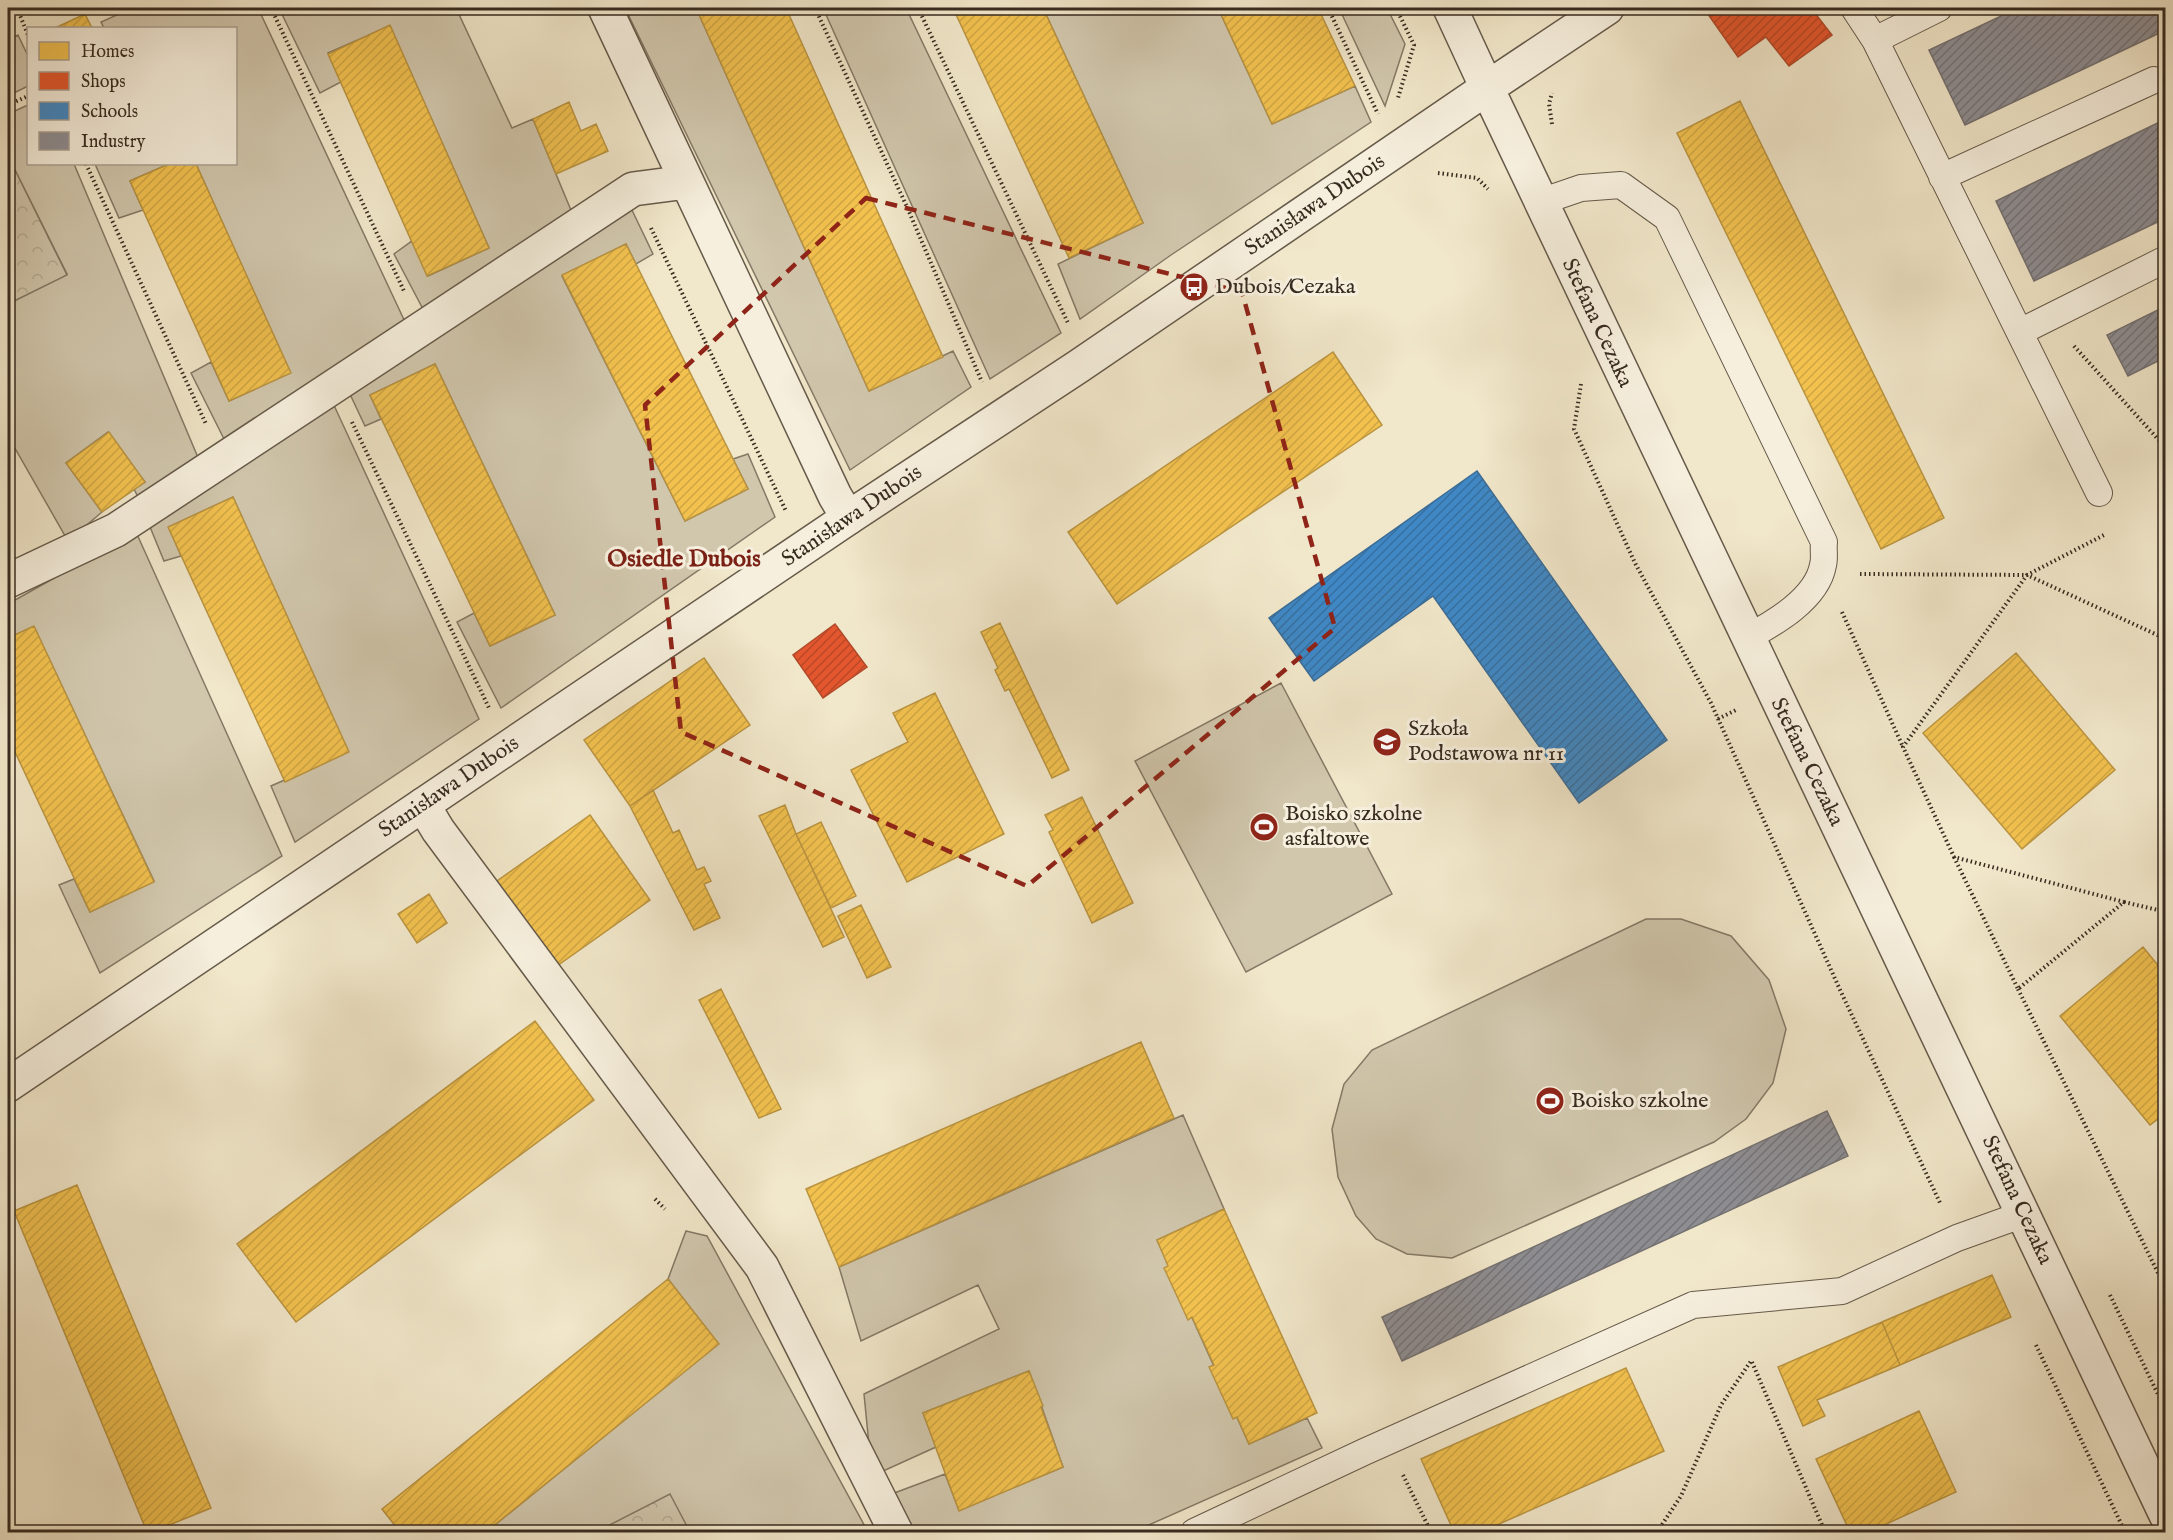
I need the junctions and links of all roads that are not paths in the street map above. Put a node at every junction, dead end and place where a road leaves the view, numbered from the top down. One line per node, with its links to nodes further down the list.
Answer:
1 (605, 8): 10 (street)
2 (1450, 8): 8 (street, Stefana Cezaka)
3 (1606, 8): 8 (street, Stanisława Dubois)
4 (1854, 8): 6 (lane)
5 (1939, 8): 6 (lane)
6 (1875, 40): 9 (lane)
7 (2154, 80): 9 (lane)
8 (1487, 88): 11 (street, Stefana Cezaka); 15 (street, Stanisława Dubois)
9 (1942, 177): 13 (lane)
10 (687, 182): 15 (street); 16 (street)
11 (1540, 202): 17 (street, Stefana Cezaka); 17 (lane)
12 (2166, 259): 13 (lane)
13 (2020, 332): 14 (lane)
14 (2099, 493)
15 (848, 518): 18 (street, Stanisława Dubois)
16 (8, 581)
17 (1747, 638): 20 (street, Stefana Cezaka)
18 (423, 805): 19 (street, Stanisława Dubois); 22 (street)
19 (8, 1085)
20 (2024, 1214): 21 (street, Stefana Cezaka); 23 (lane)
21 (2166, 1515)
22 (896, 1533)
23 (1194, 1533)

